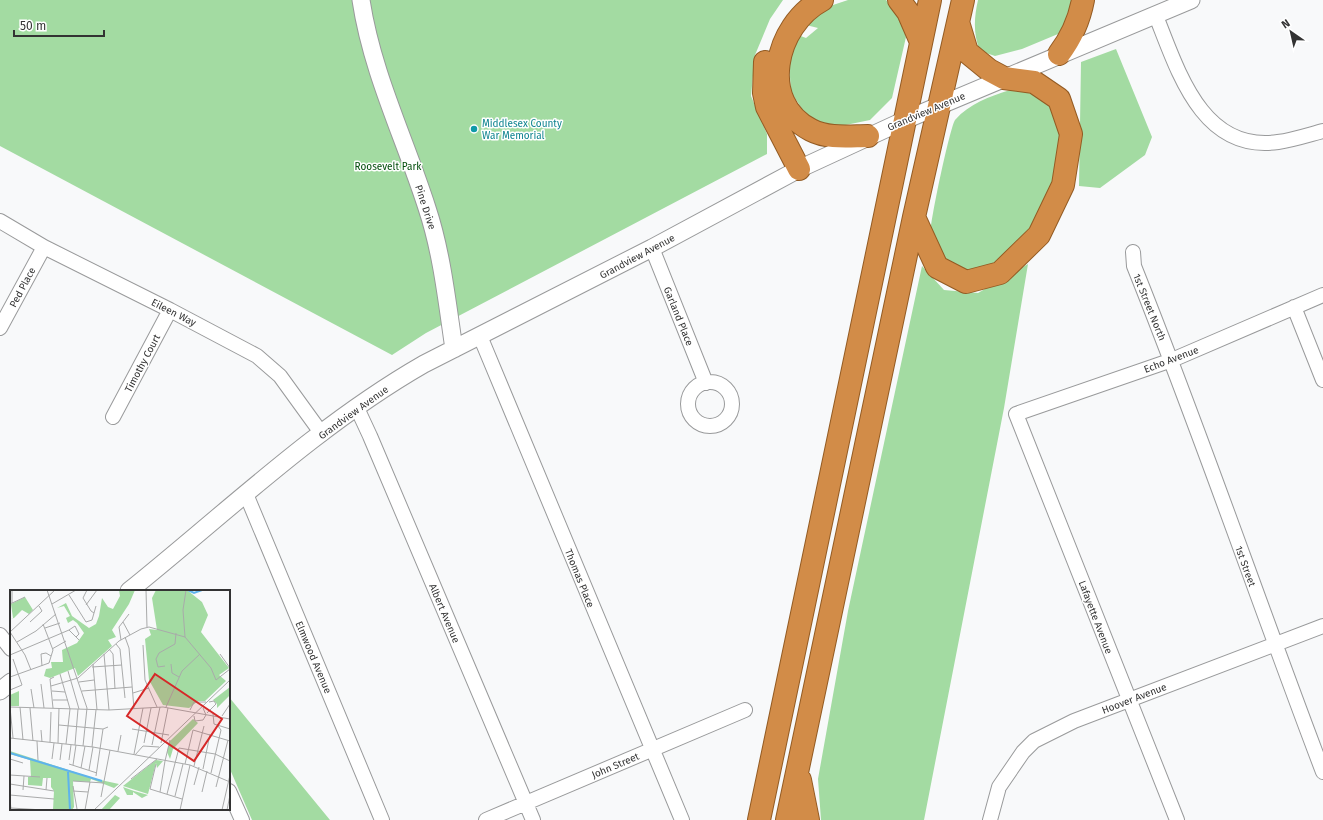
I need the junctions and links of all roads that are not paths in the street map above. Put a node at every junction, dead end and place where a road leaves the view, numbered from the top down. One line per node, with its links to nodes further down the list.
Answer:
1 (361, 0): 29 (street, Pine Drive)
2 (801, 0): 18 (highway)
3 (822, 0): 17 (highway)
4 (899, 0): 11 (highway)
5 (930, 0): 11 (highway)
6 (963, 0): 10 (highway)
7 (1083, 0): 12 (highway)
8 (1191, 0): 9 (street, Grandview Avenue)
9 (1156, 16): 12 (street, Grandview Avenue); 16 (street)
10 (958, 22): 13 (highway); 14 (highway)
11 (921, 42): 15 (highway)
12 (1059, 54): 13 (street, Grandview Avenue)
13 (1004, 78): 14 (street, Grandview Avenue); 19 (highway)
14 (939, 106): 15 (street, Grandview Avenue); 19 (highway)
15 (905, 120): 17 (street, Grandview Avenue); 57 (highway)
16 (1323, 131)
17 (868, 136): 18 (street, Grandview Avenue)
18 (799, 169): 22 (street, Grandview Avenue)
19 (914, 217): 48 (highway)
20 (0, 221): 21 (street, Eileen Way)
21 (44, 247): 26 (street, Eileen Way); 27 (street, Ped Place)
22 (652, 248): 28 (street, Grandview Avenue); 32 (street, Garland Place)
23 (1133, 252): 30 (street, 1st Street North)
24 (1323, 295): 25 (street, Echo Avenue)
25 (1294, 307): 30 (street, Echo Avenue); 31 (street)
26 (170, 310): 35 (street, Timothy Court); 36 (street, Eileen Way)
27 (0, 328)
28 (480, 336): 29 (street, Grandview Avenue); 47 (street, Thomas Place)
29 (454, 349): 33 (street, Grandview Avenue)
30 (1172, 360): 34 (street, Echo Avenue); 41 (street, 1st Street)
31 (1323, 380)
32 (706, 383)
33 (357, 408): 36 (street, Grandview Avenue); 51 (street, Albert Avenue)
34 (1016, 414): 45 (street, Lafayette Avenue)
35 (113, 417)
36 (322, 434): 37 (street, Grandview Avenue)
37 (246, 494): 38 (street, Grandview Avenue); 53 (street, Elmwood Avenue)
38 (138, 588)
39 (1323, 626): 41 (street, Hoover Avenue)
40 (0, 635): 42 (street)
41 (1274, 645): 45 (street, Hoover Avenue); 49 (street, 1st Street)
42 (10, 648)
43 (10, 683): 44 (street)
44 (0, 691)
45 (1129, 700): 60 (street, Hoover Avenue); 61 (street, Lafayette Avenue)
46 (746, 710): 47 (street, John Street)
47 (651, 750): 51 (street, John Street); 56 (street, Thomas Place)
48 (798, 769): 58 (highway); 59 (highway)
49 (1323, 772)
50 (230, 793): 52 (street)
51 (526, 803): 54 (street, John Street); 55 (street, Albert Avenue)
52 (242, 820)
53 (382, 820)
54 (486, 820)
55 (532, 820)
56 (682, 820)
57 (759, 820)
58 (787, 820)
59 (808, 820)
60 (990, 820)
61 (1177, 820)

